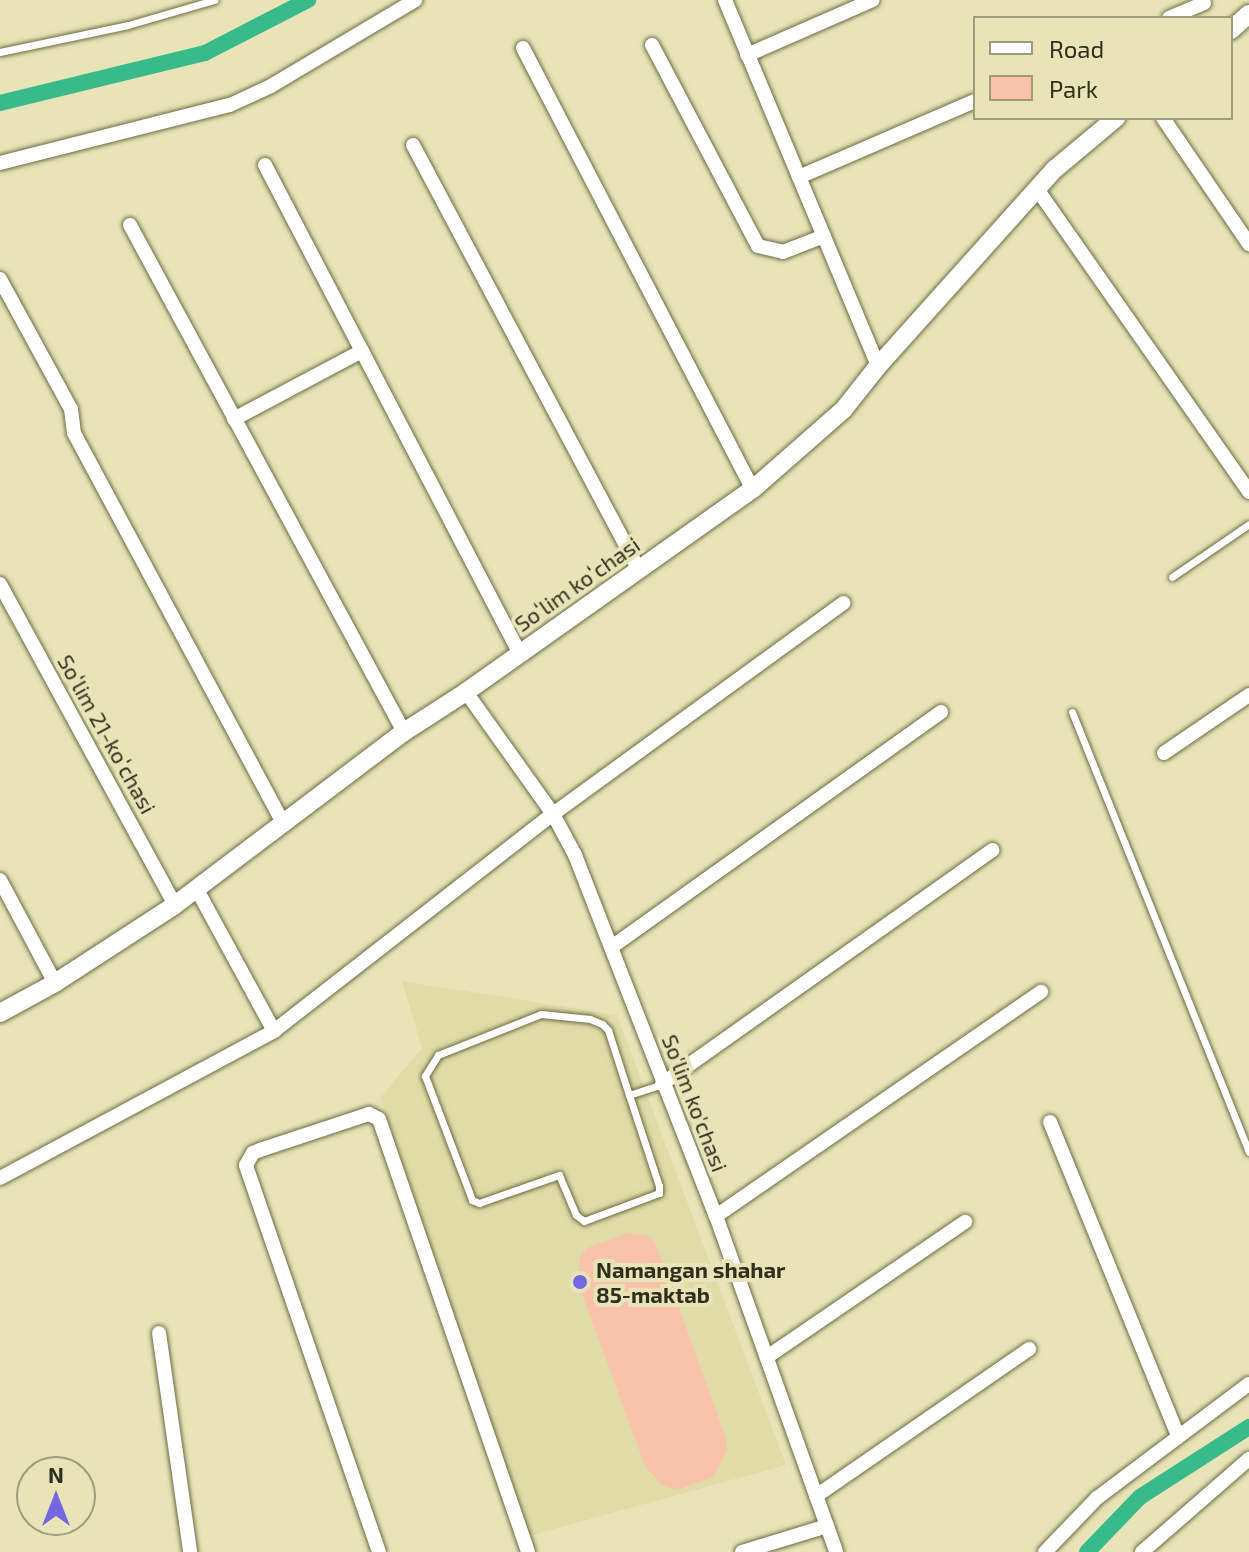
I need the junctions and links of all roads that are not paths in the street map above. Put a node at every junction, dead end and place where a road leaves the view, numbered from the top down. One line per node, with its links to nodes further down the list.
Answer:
1 (214, 0): 11 (lane)
2 (415, 0): 17 (street)
3 (725, 0): 12 (street)
4 (873, 0): 12 (street)
5 (1204, 1): 7 (street)
6 (1249, 14): 8 (street)
7 (1173, 16)
8 (1233, 28)
9 (652, 45): 22 (street)
10 (523, 48): 28 (street)
11 (0, 52)
12 (747, 55): 19 (street)
13 (973, 102): 19 (street)
14 (1114, 120): 20 (street, Soʻlim koʻchasi)
15 (1164, 120): 23 (street)
16 (413, 145): 31 (street)
17 (0, 163)
18 (265, 165): 25 (street)
19 (799, 177): 22 (street)
20 (1037, 189): 26 (street, Soʻlim koʻchasi); 29 (street)
21 (130, 225): 27 (street)
22 (824, 236): 26 (street)
23 (1249, 244)
24 (0, 279): 43 (street)
25 (362, 351): 27 (street); 35 (street)
26 (878, 366): 28 (street, Soʻlim koʻchasi)
27 (234, 419): 40 (street)
28 (753, 489): 31 (street, Soʻlim koʻchasi)
29 (1249, 492)
30 (1249, 524): 32 (lane)
31 (639, 570): 35 (street, Soʻlim koʻchasi)
32 (1172, 577)
33 (0, 584): 47 (street, Soʻlim 21-koʻchasi)
34 (843, 603): 42 (street)
35 (520, 654): 36 (street, Soʻlim koʻchasi)
36 (466, 692): 40 (street, Soʻlim koʻchasi); 42 (street, So'lim ko'chasi)
37 (1249, 695): 41 (street)
38 (941, 712): 48 (street)
39 (1072, 712): 56 (lane)
40 (404, 732): 43 (street, Soʻlim koʻchasi)
41 (1164, 753)
42 (553, 814): 48 (street, So'lim ko'chasi); 52 (street)
43 (283, 823): 46 (street, Soʻlim koʻchasi)
44 (992, 850): 53 (street)
45 (0, 880): 49 (street)
46 (197, 890): 47 (street, Soʻlim koʻchasi); 52 (street)
47 (175, 905): 49 (street, Soʻlim koʻchasi)
48 (613, 946): 53 (street, So'lim ko'chasi)
49 (55, 983): 51 (street, Soʻlim koʻchasi)
50 (1041, 992): 58 (street)
51 (0, 1013)
52 (274, 1031): 57 (street)
53 (662, 1084): 54 (lane); 58 (street, So'lim ko'chasi)
54 (629, 1095): 54 (lane)
55 (1050, 1122): 64 (street)
56 (1249, 1152)
57 (0, 1178)
58 (716, 1216): 62 (street, So'lim ko'chasi)
59 (965, 1222): 62 (street)
60 (159, 1333): 68 (street)
61 (1029, 1349): 66 (street)
62 (767, 1357): 66 (street, So'lim ko'chasi)
63 (1249, 1384): 64 (street)
64 (1178, 1436): 73 (street)
65 (1249, 1459): 74 (street)
66 (816, 1496): 67 (street, So'lim ko'chasi)
67 (827, 1526): 71 (street); 72 (street, So'lim ko'chasi)
68 (190, 1552)
69 (379, 1552): 70 (street)
70 (528, 1552)
71 (742, 1552)
72 (836, 1552)
73 (1045, 1552)
74 (1142, 1552)

